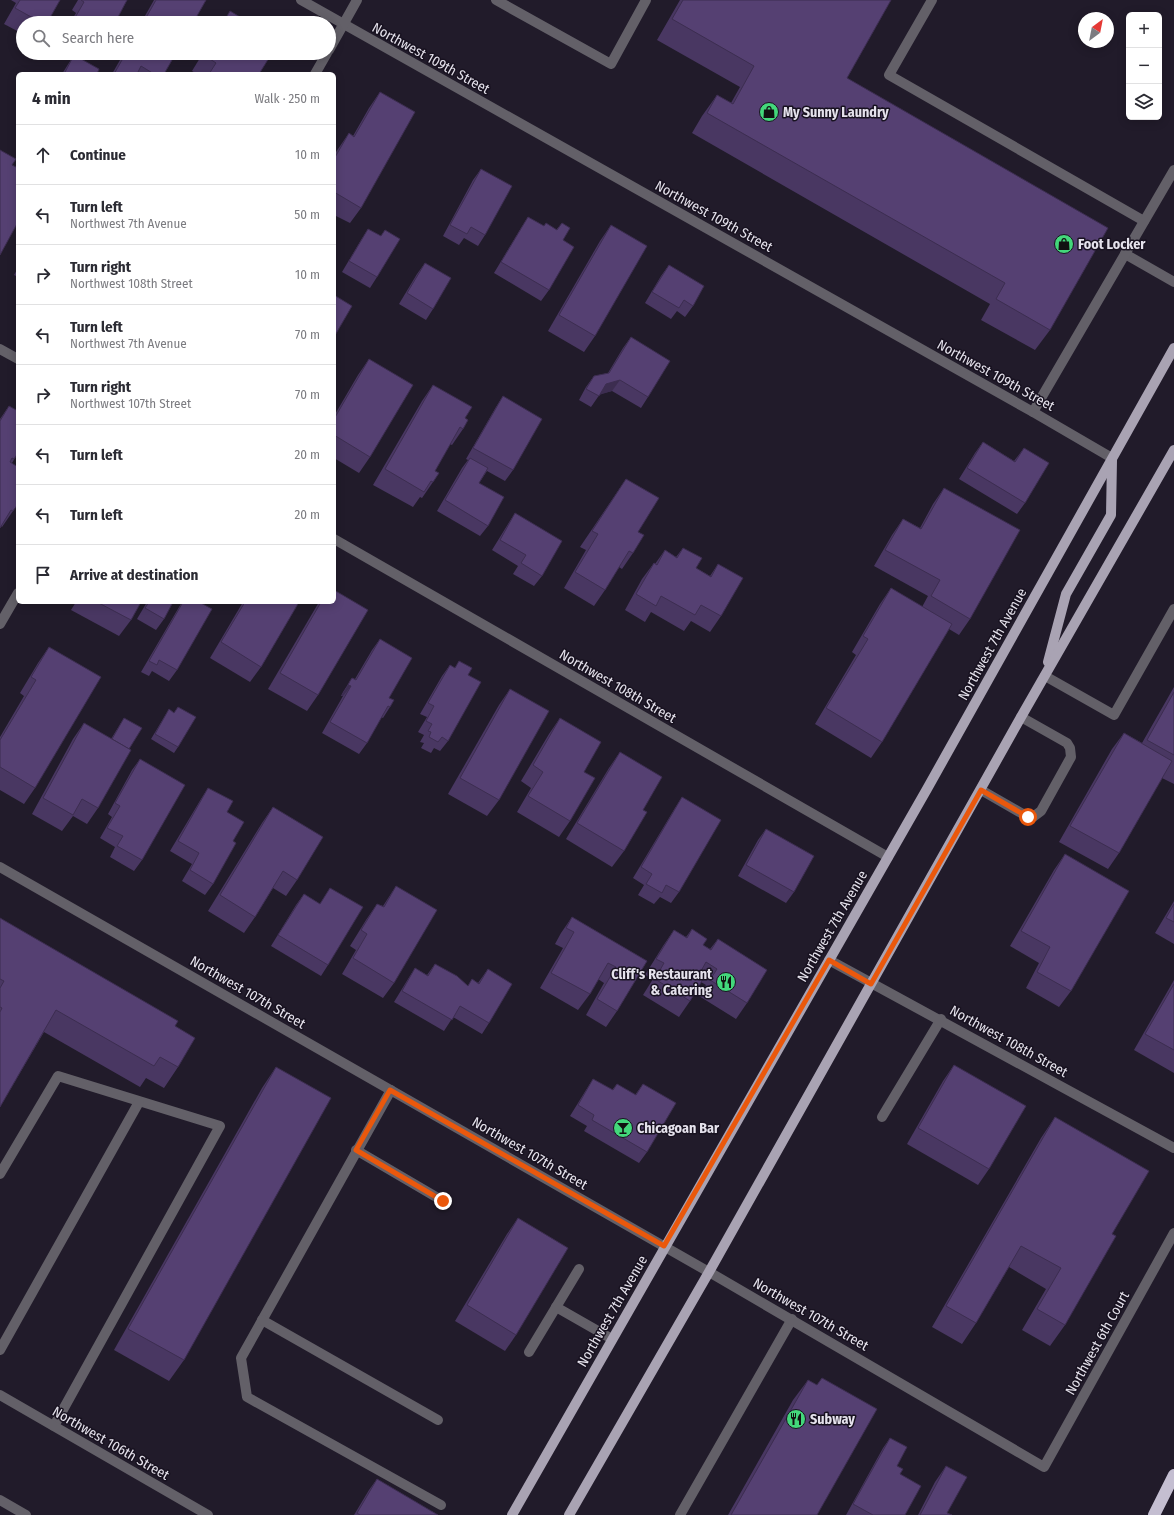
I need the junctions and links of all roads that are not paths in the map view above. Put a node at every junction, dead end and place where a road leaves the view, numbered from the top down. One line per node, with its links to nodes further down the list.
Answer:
1 (301, 0): 6 (street, Northwest 109th Street)
2 (357, 0): 8 (street)
3 (496, 0): 4 (street)
4 (646, 0)
5 (932, 0): 13 (street)
6 (330, 16)
7 (336, 20): 8 (street, Northwest 109th Street)
8 (344, 24): 9 (street); 19 (street, Northwest 109th Street)
9 (336, 38)
10 (323, 60): 11 (street)
11 (316, 72)
12 (1174, 170): 13 (street)
13 (1144, 220): 14 (street)
14 (1125, 254): 15 (street); 19 (street)
15 (1174, 282)
16 (1174, 348): 21 (main road, Northwest 7th Avenue)
17 (0, 349): 18 (street)
18 (16, 358)
19 (1033, 412): 21 (street, Northwest 109th Street)
20 (1174, 450): 26 (main road)
21 (1112, 458): 26 (main road); 29 (main road, Northwest 7th Avenue)
22 (336, 540): 29 (street, Northwest 108th Street)
23 (16, 596): 25 (street)
24 (1174, 609): 26 (street)
25 (0, 624)
26 (1045, 676): 27 (main road)
27 (1022, 717): 28 (main road); 28 (street)
28 (981, 790): 32 (main road)
29 (888, 857): 31 (main road, Northwest 7th Avenue)
30 (0, 867): 34 (street, Northwest 107th Street)
31 (829, 960): 32 (street, Northwest 108th Street); 42 (main road, Northwest 7th Avenue)
32 (871, 984): 33 (street, Northwest 108th Street); 44 (main road)
33 (941, 1019): 36 (street); 37 (street, Northwest 108th Street)
34 (390, 1090): 38 (street); 42 (street, Northwest 107th Street)
35 (139, 1102): 39 (street); 49 (street); 53 (street)
36 (882, 1117)
37 (1174, 1148)
38 (356, 1150): 40 (street); 47 (street)
39 (0, 1174)
40 (443, 1201)
41 (1174, 1233): 54 (street, Northwest 6th Court)
42 (664, 1246): 44 (street, Northwest 107th Street); 48 (main road, Northwest 7th Avenue)
43 (579, 1269): 45 (street)
44 (709, 1272): 46 (street, Northwest 107th Street); 61 (main road)
45 (556, 1307): 48 (street); 50 (street)
46 (792, 1319): 54 (street, Northwest 107th Street); 62 (street)
47 (262, 1320): 52 (street); 57 (street)
48 (612, 1339): 60 (main road, Northwest 7th Avenue)
49 (0, 1350)
50 (529, 1352)
51 (0, 1395): 53 (street, Northwest 106th Street)
52 (438, 1420)
53 (54, 1426): 59 (street, Northwest 106th Street)
54 (1044, 1467)
55 (1174, 1475): 63 (highway)
56 (0, 1500): 58 (street)
57 (441, 1505)
58 (26, 1515)
59 (208, 1515)
60 (512, 1515)
61 (570, 1515)
62 (680, 1515)
63 (1154, 1515)

